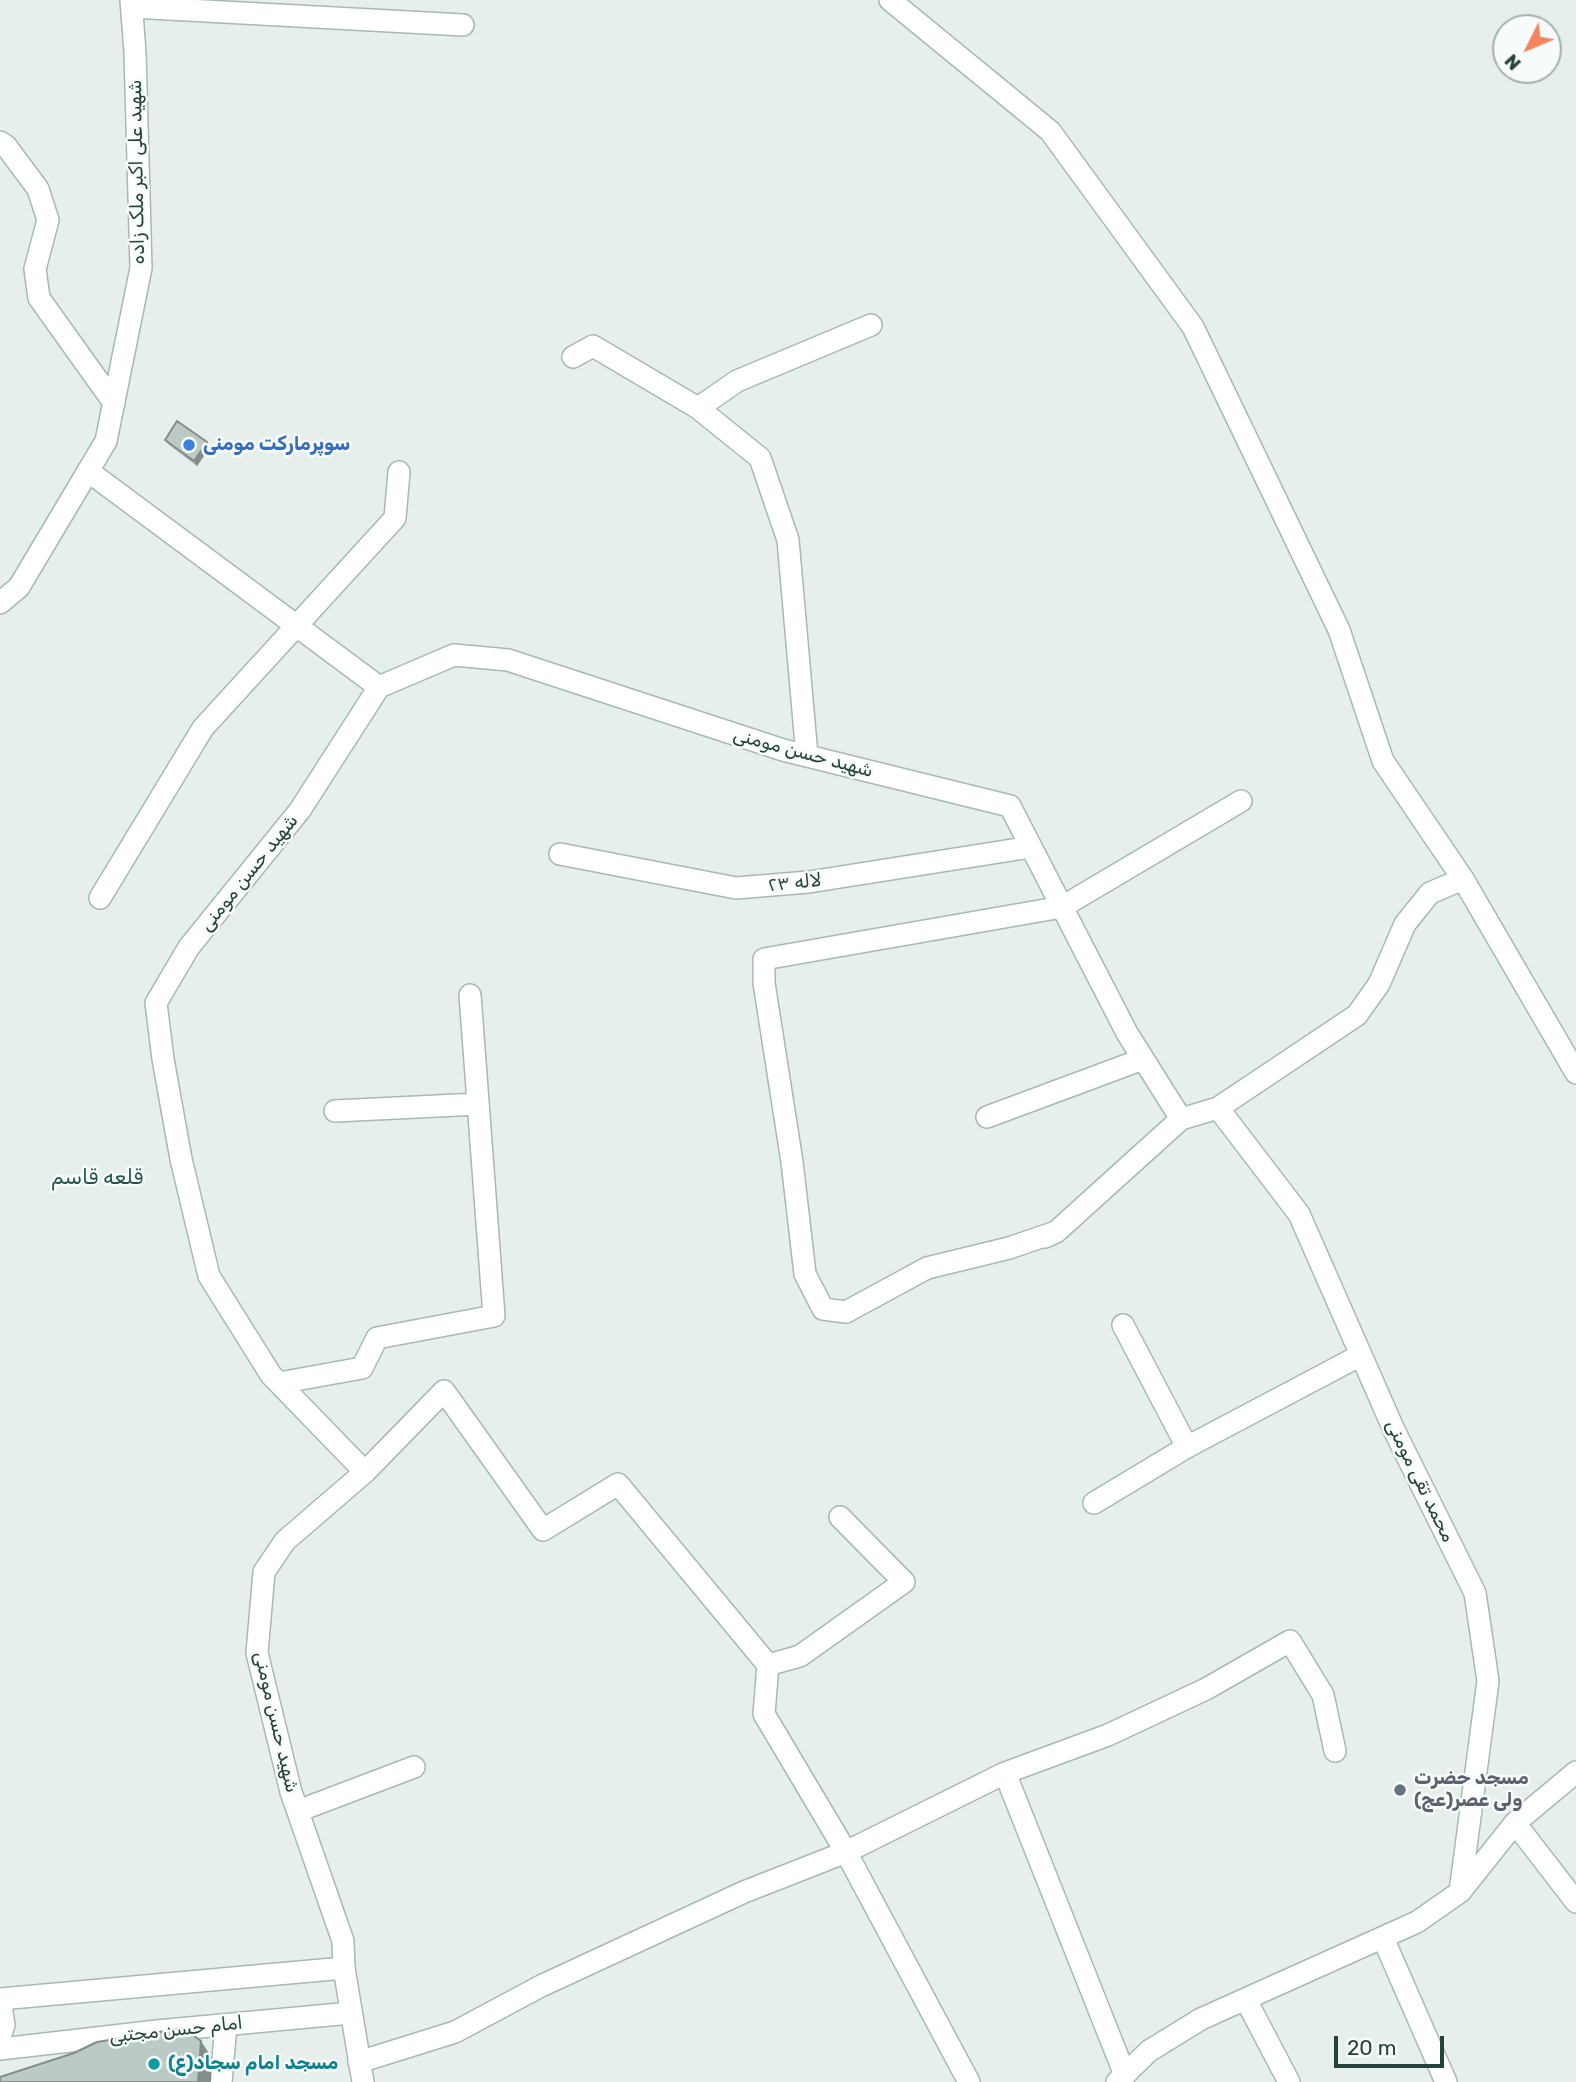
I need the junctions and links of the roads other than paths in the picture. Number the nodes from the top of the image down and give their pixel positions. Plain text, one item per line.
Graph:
1 (890, 0) edge
2 (131, 4) edge
3 (463, 25) dead end
4 (0, 142) edge
5 (871, 325) dead end
6 (573, 357) dead end
7 (114, 403) junction
8 (698, 408) junction
9 (88, 471) junction
10 (400, 472) dead end
11 (0, 603) edge
12 (296, 626) junction
13 (379, 687) junction
14 (807, 756) junction
15 (1241, 801) dead end
16 (1031, 847) junction
17 (560, 854) dead end
18 (1463, 880) junction
19 (100, 898) dead end
20 (1062, 906) junction
21 (470, 995) dead end
22 (1143, 1059) junction
23 (1576, 1073) edge
24 (478, 1104) junction
25 (1218, 1108) junction
26 (335, 1111) dead end
27 (987, 1116) dead end
28 (1181, 1119) junction
29 (1056, 1232) junction
30 (1017, 1250) dead end
31 (1122, 1325) dead end
32 (1361, 1355) junction
33 (279, 1383) junction
34 (1187, 1447) junction
35 (365, 1472) junction
36 (1094, 1503) dead end
37 (840, 1517) dead end
38 (768, 1665) junction
39 (1335, 1752) dead end
40 (414, 1767) dead end
41 (1576, 1772) edge
42 (1005, 1773) junction
43 (298, 1811) junction
44 (1515, 1823) junction
45 (846, 1852) junction
46 (1460, 1892) junction
47 (1576, 1902) edge
48 (1383, 1938) junction
49 (344, 1968) junction
50 (0, 1999) edge
51 (1246, 2000) junction
52 (352, 2013) junction
53 (226, 2025) junction
54 (0, 2036) edge
55 (0, 2049) edge
56 (360, 2072) edge
57 (1121, 2078) edge
58 (221, 2082) edge
59 (969, 2082) edge
60 (1289, 2082) edge
61 (1446, 2082) edge

1 - 18 street
2 - 3 street
2 - 7 street, شهید علی اکبر ملک زاده
4 - 7 street
5 - 8 street
6 - 8 street
7 - 9 street, شهید علی اکبر ملک زاده
8 - 14 street
9 - 11 street, شهید علی اکبر ملک زاده
9 - 12 street
10 - 12 street
12 - 13 street
12 - 19 street
13 - 14 street, شهید حسن مومنی
13 - 33 street, شهید حسن مومنی
14 - 16 street, شهید حسن مومنی
15 - 20 street
16 - 17 street, لاله ۲۳
16 - 20 street, شهید حسن مومنی
18 - 23 street
18 - 25 street
20 - 22 street, شهید حسن مومنی
20 - 29 street
21 - 24 street
22 - 27 street
22 - 28 street, شهید حسن مومنی
24 - 26 street
24 - 33 street
25 - 28 street
25 - 32 street, محمد تقی مومنی
28 - 29 street
29 - 30 street
31 - 34 street
32 - 34 street
32 - 46 street, محمد تقی مومنی
33 - 35 street, شهید حسن مومنی
34 - 36 street
35 - 38 street
35 - 43 street, شهید حسن مومنی
37 - 38 street
38 - 45 street
39 - 42 street
40 - 43 street
41 - 44 street
42 - 45 street
42 - 57 street
43 - 49 street, شهید حسن مومنی
44 - 46 street
44 - 47 street
45 - 56 street
45 - 59 street
46 - 48 street
48 - 51 street
48 - 61 street
49 - 50 street
49 - 52 street, شهید حسن مومنی
50 - 54 street
51 - 57 street
51 - 60 street
52 - 53 street, امام حسن مجتبی
52 - 56 street, شهید حسن مومنی
53 - 55 street, امام حسن مجتبی
53 - 58 street

